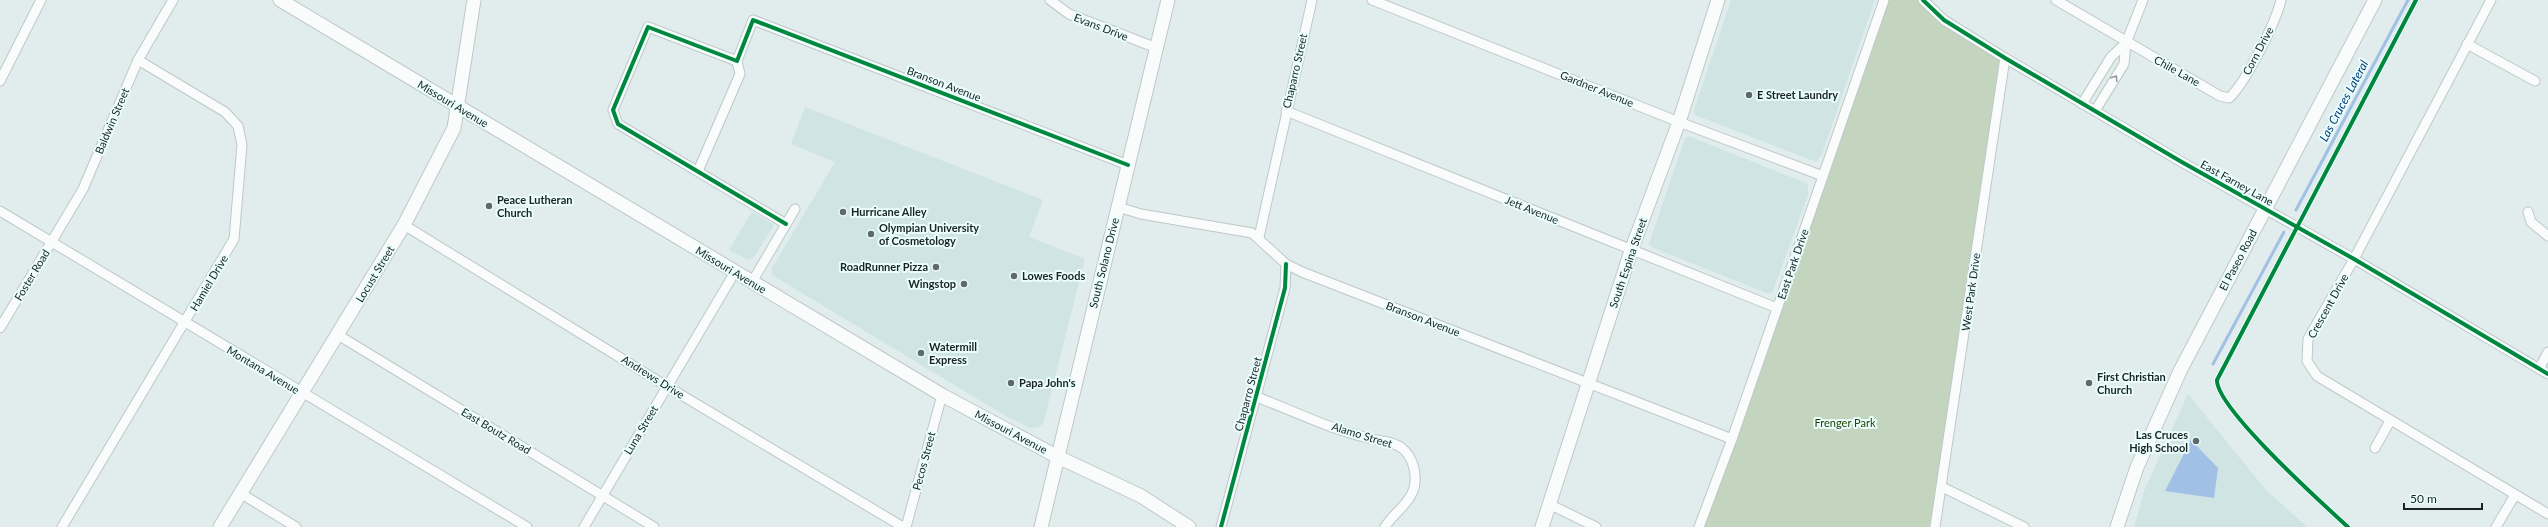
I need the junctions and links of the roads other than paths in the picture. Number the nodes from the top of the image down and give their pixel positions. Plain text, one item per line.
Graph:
1 (41, 0) edge
2 (173, 0) edge
3 (280, 0) edge
4 (474, 0) edge
5 (1050, 0) edge
6 (1168, 0) edge
7 (1312, 0) edge
8 (1372, 0) edge
9 (1718, 0) edge
10 (1884, 0) edge
11 (1923, 0) edge
12 (2056, 0) edge
13 (2143, 0) edge
14 (2281, 0) edge
15 (2375, 0) edge
16 (2491, 0) edge
17 (2126, 43) junction
18 (2467, 44) junction
19 (1154, 47) junction
20 (2005, 58) junction
21 (138, 60) junction
22 (737, 61) junction
23 (2535, 80) dead end
24 (0, 81) edge
25 (2229, 98) joint
26 (2082, 104) junction
27 (459, 107) junction
28 (1286, 111) junction
29 (2095, 111) junction
30 (1679, 122) junction
31 (1128, 165) junction
32 (698, 171) junction
33 (1823, 176) junction
34 (1118, 207) junction
35 (795, 209) dead end
36 (2265, 210) junction
37 (0, 211) edge
38 (2528, 212) dead end
39 (786, 224) junction
40 (404, 225) junction
41 (2548, 236) edge
42 (1258, 237) junction
43 (51, 242) junction
44 (1632, 251) junction
45 (2354, 259) junction
46 (1286, 264) junction
47 (735, 272) junction
48 (752, 282) junction
49 (1778, 308) junction
50 (185, 322) junction
51 (0, 328) edge
52 (338, 335) junction
53 (2548, 352) edge
54 (2540, 369) junction
55 (2548, 374) edge
56 (1588, 382) junction
57 (668, 386) junction
58 (301, 393) junction
59 (942, 395) junction
60 (1257, 397) junction
61 (2390, 421) junction
62 (1732, 439) junction
63 (2375, 448) dead end
64 (1056, 456) junction
65 (1942, 487) junction
66 (240, 493) junction
67 (601, 495) junction
68 (2515, 495) junction
69 (1549, 504) junction
70 (2548, 514) edge
71 (62, 527) edge
72 (220, 527) edge
73 (296, 527) edge
74 (527, 527) edge
75 (584, 527) edge
76 (654, 527) edge
77 (905, 527) edge
78 (1041, 527) edge
79 (1189, 527) edge
80 (1221, 527) edge
81 (1385, 527) edge
82 (1542, 527) edge
83 (1596, 527) edge
84 (1699, 527) edge
85 (1935, 527) edge
86 (2024, 527) edge
87 (2117, 527) edge
88 (2496, 527) edge

1 - 24 street
2 - 21 street, Baldwin Street
3 - 27 street, Missouri Avenue
4 - 27 street, Locust Street
5 - 19 street, Evans Drive
6 - 19 street, South Solano Drive
7 - 28 street, Chaparro Street
8 - 30 street, Gardner Avenue
9 - 30 street, South Espina Street
10 - 33 street, East Park Drive
11 - 20 street, East Farney Lane
12 - 17 street, Chile Lane
13 - 17 street
14 - 25 street, Corn Drive
15 - 36 street, El Paseo Road
16 - 18 street, Crescent Drive
17 - 25 street, Chile Lane
17 - 26 street
29 -> 17 street
18 - 23 street
18 - 45 street, Crescent Drive
19 - 31 street, South Solano Drive
20 - 26 street, East Farney Lane
20 - 65 street, West Park Drive
21 - 43 street, Baldwin Street
21 - 50 street, Hamiel Drive
22 - 31 street, Branson Avenue
22 - 32 street
22 - 32 street
26 - 29 street, East Farney Lane
27 - 40 street, Locust Street
27 - 47 street, Missouri Avenue
28 - 42 street, Chaparro Street
28 - 44 street, Jett Avenue
29 - 36 street, East Farney Lane
30 - 33 street, Gardner Avenue
30 - 44 street, South Espina Street
31 - 34 street, South Solano Drive
32 - 39 street
33 - 49 street, East Park Drive
34 - 42 street, Branson Avenue
34 - 64 street, South Solano Drive
35 - 39 street
36 - 45 street, East Farney Lane
36 - 87 street, El Paseo Road
37 - 43 street, Montana Avenue
38 - 41 street
39 - 48 street
40 - 52 street, Locust Street
40 - 57 street, Andrews Drive
42 - 46 street, Branson Avenue
43 - 50 street, Montana Avenue
43 - 51 street, Foster Road
44 - 49 street, Jett Avenue
44 - 56 street, South Espina Street
45 - 54 street, East Farney Lane
45 - 61 street, Crescent Drive
46 - 56 street, Branson Avenue
46 - 60 street, Chaparro Street
47 - 48 street, Missouri Avenue
47 - 57 street, Luna Street
48 - 59 street, Missouri Avenue
49 - 62 street, East Park Drive
50 - 58 street, Montana Avenue
50 - 71 street, Hamiel Drive
52 - 58 street, Locust Street
52 - 67 street, East Boutz Road
53 - 54 street
54 - 55 street, East Farney Lane
56 - 62 street, Branson Avenue
56 - 69 street, South Espina Street
57 - 67 street, Luna Street
57 - 77 street, Andrews Drive
58 - 66 street, Locust Street
58 - 74 street, Montana Avenue
59 - 64 street, Missouri Avenue
59 - 77 street, Pecos Street
60 - 80 street, Chaparro Street
60 - 81 street, Alamo Street
61 - 63 street
61 - 68 street, Crescent Drive
62 - 84 street, East Park Drive
64 - 78 street, South Solano Drive
64 - 79 street, Missouri Avenue
65 - 85 street, West Park Drive
65 - 86 street
66 - 72 street, Locust Street
66 - 73 street
67 - 75 street, Luna Street
67 - 76 street, East Boutz Road
68 - 70 street, Crescent Drive
68 - 88 street
69 - 82 street, South Espina Street
69 - 83 street

